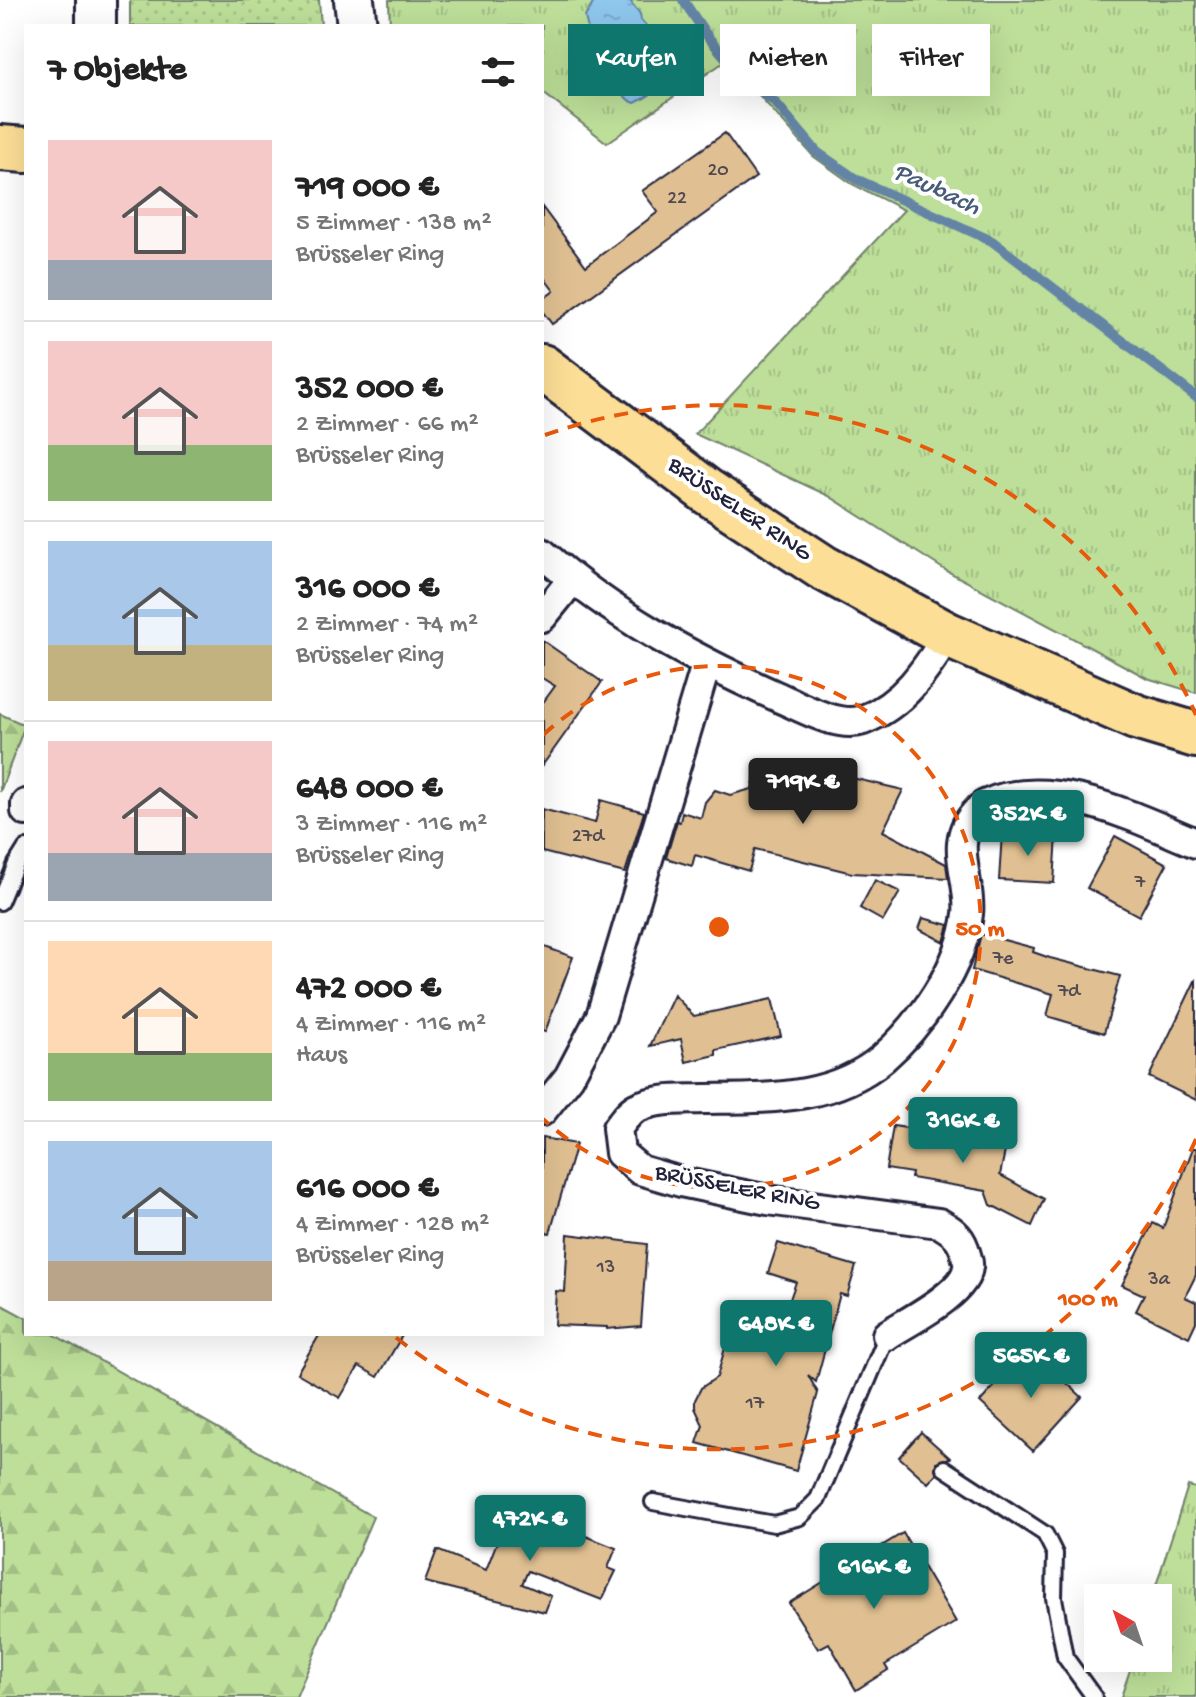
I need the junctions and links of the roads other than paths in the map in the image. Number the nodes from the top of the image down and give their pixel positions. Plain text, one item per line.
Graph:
1 (96, 0) edge
2 (354, 0) edge
3 (96, 24) edge
4 (357, 24) edge
5 (0, 148) edge
6 (24, 150) edge
7 (544, 369) edge
8 (544, 555) edge
9 (572, 580) junction
10 (544, 615) edge
11 (948, 635) junction
12 (706, 665) junction
13 (1196, 735) edge
14 (1196, 843) edge
15 (24, 851) edge
16 (0, 902) edge
17 (544, 1108) edge
18 (887, 1335) joint
19 (944, 1468) dead end
20 (653, 1502) dead end
21 (1094, 1697) edge

1 - 3 street
2 - 4 street
5 - 6 main road
7 - 11 main road, BRÜSSELER RING
8 - 9 street
9 - 10 street
9 - 12 street
11 - 12 street
11 - 13 main road, BRÜSSELER RING
12 - 17 street
14 - 18 street, BRÜSSELER RING
15 - 16 lane
18 - 20 lane
19 - 21 lane

